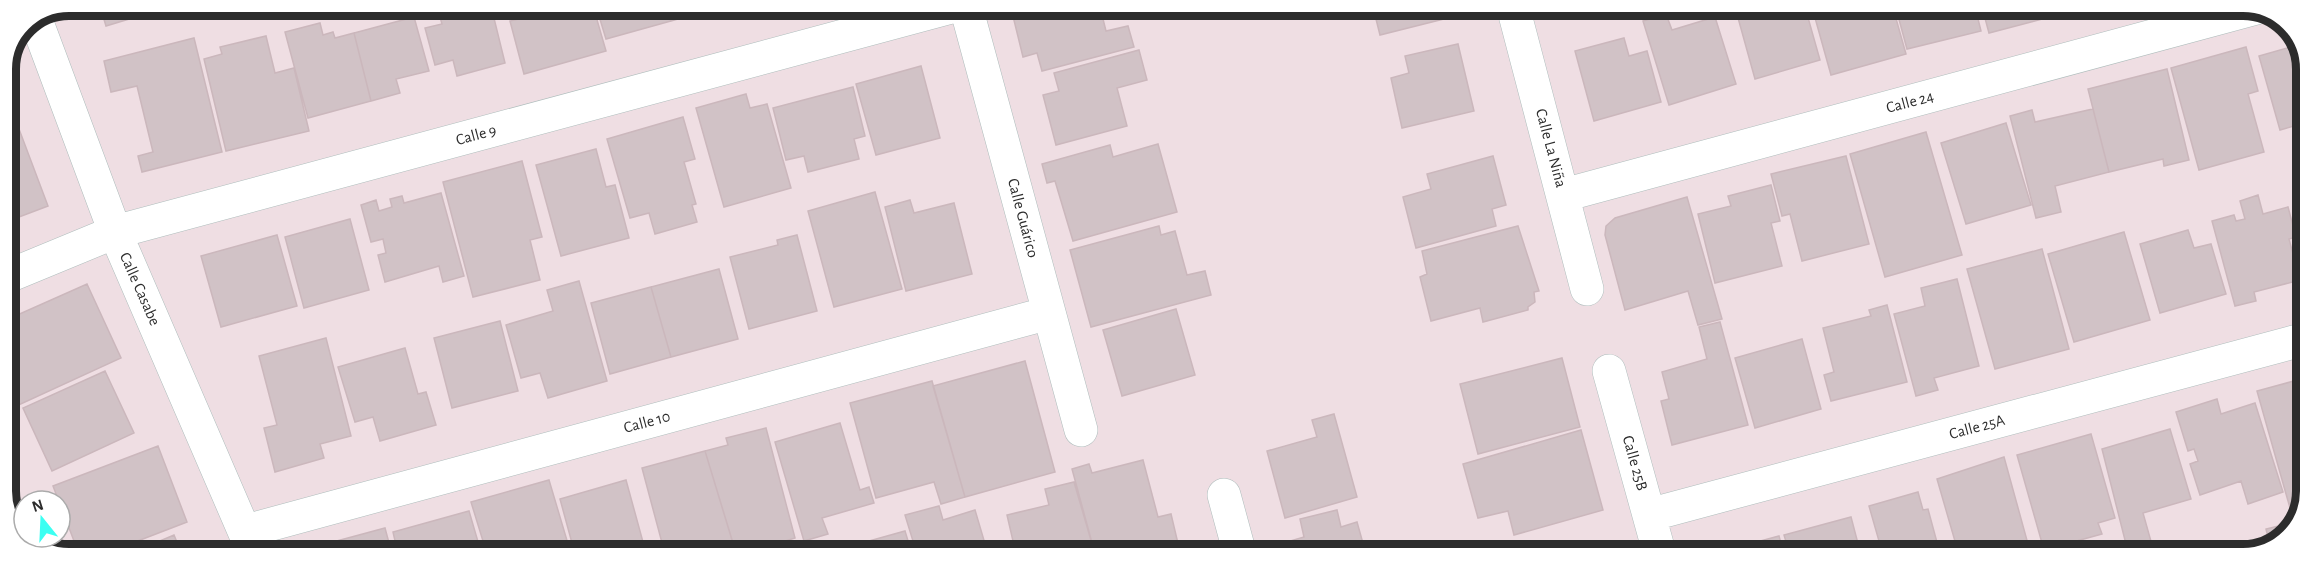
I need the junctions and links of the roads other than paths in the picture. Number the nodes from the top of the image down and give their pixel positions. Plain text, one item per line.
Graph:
1 (914, 16) edge
2 (968, 16) edge
3 (1515, 16) edge
4 (2226, 16) edge
5 (38, 26) edge
6 (1564, 195) junction
7 (115, 232) junction
8 (16, 273) edge
9 (1587, 289) dead end
10 (1049, 313) junction
11 (2296, 342) edge
12 (1609, 371) dead end
13 (1081, 430) dead end
14 (1224, 495) dead end
15 (1649, 515) junction
16 (250, 542) edge
17 (1237, 544) edge
18 (1657, 544) edge

1 - 7 street, Calle 9
2 - 10 street, Calle Guárico
3 - 6 street, Calle La Niña
4 - 6 street, Calle 24
5 - 7 street, Calle Casabe
6 - 9 street, Calle La Niña
7 - 8 street, Calle 9
7 - 16 street, Calle Casabe
10 - 13 street, Calle Guárico
10 - 16 street, Calle 10
11 - 15 street, Calle 25A
12 - 15 street, Calle 25B
14 - 17 street
15 - 18 street, Calle 25B

